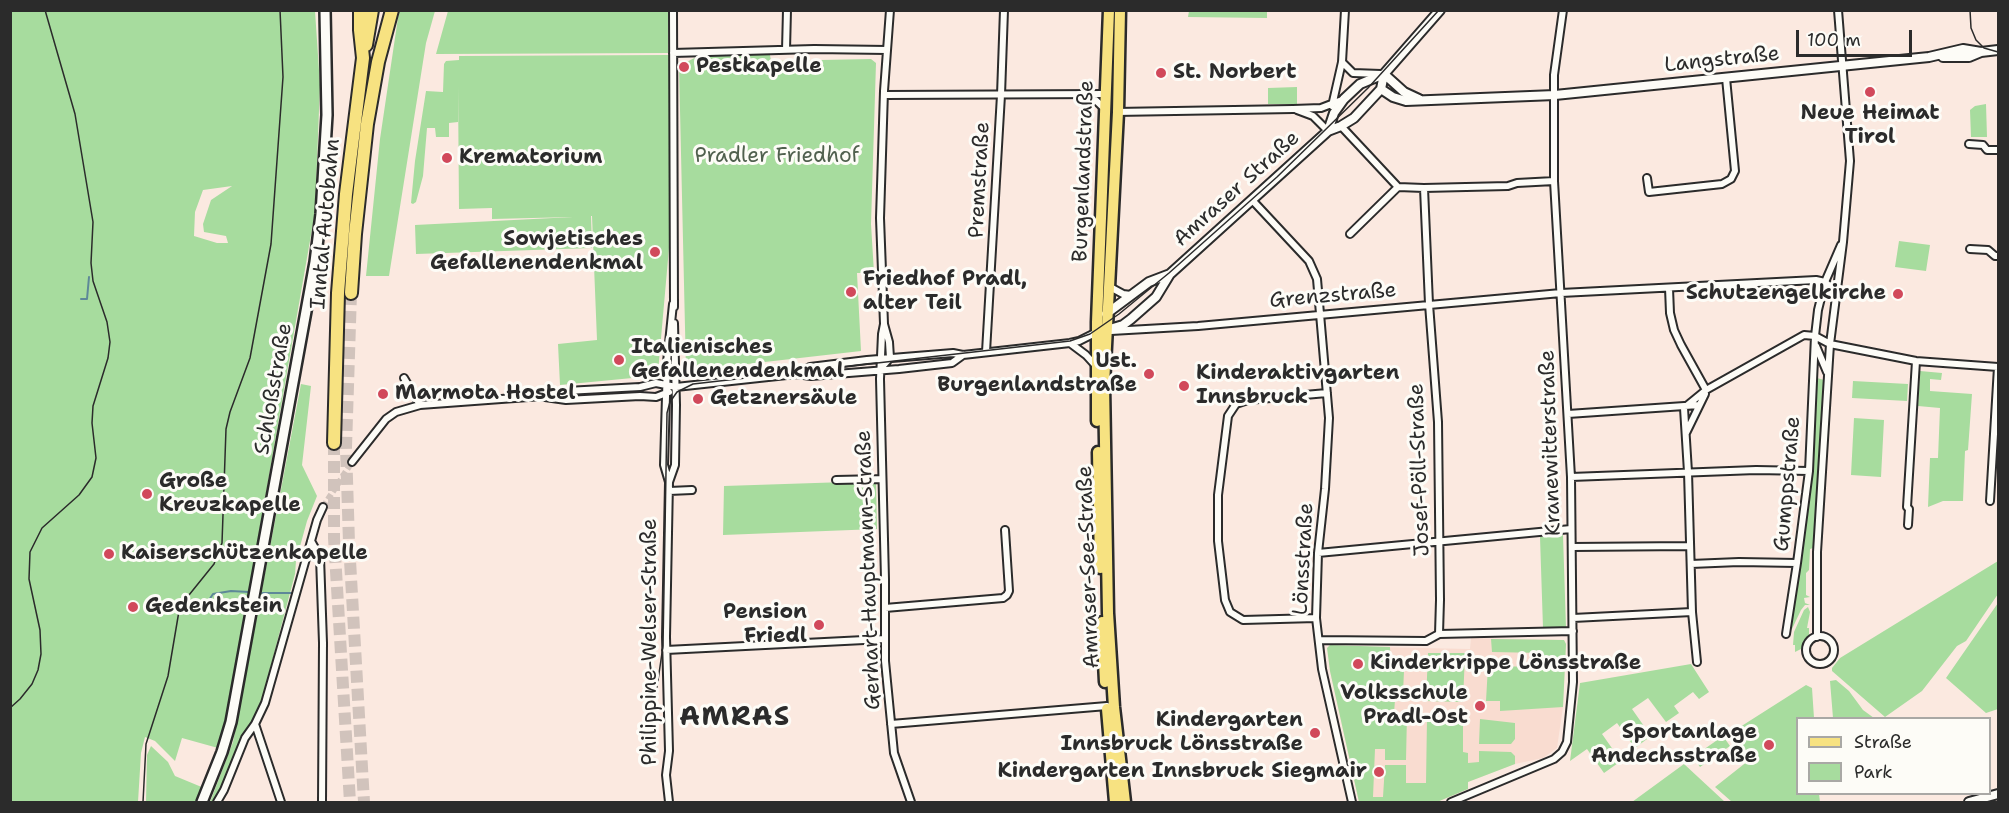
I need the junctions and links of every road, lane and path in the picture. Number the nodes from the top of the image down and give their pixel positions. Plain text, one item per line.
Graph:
1 (325, 10) edge
2 (360, 10) edge
3 (372, 10) edge
4 (385, 10) edge
5 (393, 10) edge
6 (673, 10) edge
7 (787, 10) edge
8 (890, 10) edge
9 (1004, 10) edge
10 (1109, 10) edge
11 (1120, 10) edge
12 (1344, 10) edge
13 (1440, 10) edge
14 (1563, 10) edge
15 (1838, 10) edge
16 (786, 50) junction
17 (887, 50) junction
18 (1998, 50) edge
19 (673, 53) junction
20 (363, 58) junction
21 (378, 62) junction
22 (1342, 62) junction
23 (1843, 66) junction
24 (1384, 74) junction
25 (1726, 78) junction
26 (1381, 89) junction
27 (1089, 94) junction
28 (1106, 94) junction
29 (884, 95) junction
30 (1001, 95) junction
31 (1555, 95) junction
32 (1344, 99) junction
33 (1423, 100) junction
34 (1332, 105) junction
35 (1293, 109) junction
36 (1105, 110) junction
37 (1118, 112) junction
38 (1330, 121) junction
39 (1341, 126) junction
40 (1328, 131) junction
41 (1969, 144) dead end
42 (1998, 150) edge
43 (1647, 178) dead end
44 (1554, 181) junction
45 (1398, 187) junction
46 (1424, 189) junction
47 (1253, 201) junction
48 (1350, 234) dead end
49 (1844, 239) junction
50 (1970, 249) dead end
51 (1998, 256) edge
52 (1170, 274) junction
53 (1825, 282) junction
54 (1110, 287) junction
55 (1669, 288) junction
56 (1837, 292) junction
57 (351, 293) tunnel mouth
58 (1561, 293) junction
59 (1131, 294) junction
60 (674, 304) junction
61 (1429, 304) junction
62 (1109, 312) junction
63 (1320, 314) junction
64 (884, 324) junction
65 (1100, 328) junction
66 (1815, 336) junction
67 (1070, 343) junction
68 (1830, 344) junction
69 (986, 352) junction
70 (963, 355) junction
71 (890, 358) junction
72 (880, 359) junction
73 (1916, 361) junction
74 (1097, 367) junction
75 (1998, 367) edge
76 (880, 369) junction
77 (796, 374) junction
78 (1828, 375) junction
79 (404, 378) dead end
80 (667, 385) junction
81 (676, 387) junction
82 (1706, 390) junction
83 (666, 393) junction
84 (1327, 393) junction
85 (542, 396) junction
86 (420, 405) junction
87 (1699, 405) junction
88 (1684, 408) junction
89 (1568, 414) junction
90 (1685, 434) junction
91 (334, 443) tunnel mouth
92 (352, 462) tunnel mouth
93 (1809, 471) junction
94 (1688, 472) junction
95 (1571, 477) junction
96 (882, 479) junction
97 (836, 480) dead end
98 (669, 482) junction
99 (669, 490) junction
100 (692, 490) dead end
101 (1990, 501) dead end
102 (323, 507) tunnel mouth
103 (1908, 525) dead end
104 (1571, 529) junction
105 (1005, 530) dead end
106 (311, 541) junction
107 (1439, 543) junction
108 (1690, 546) junction
109 (1572, 547) junction
110 (1318, 553) junction
111 (1797, 563) junction
112 (1691, 564) junction
113 (885, 608) junction
114 (1692, 612) junction
115 (1316, 618) junction
116 (1573, 618) junction
117 (1573, 631) junction
118 (1439, 634) junction
119 (1786, 634) dead end
120 (1817, 637) junction
121 (884, 639) junction
122 (1319, 640) junction
123 (666, 650) junction
124 (1697, 662) dead end
125 (1107, 706) junction
126 (255, 724) junction
127 (891, 724) junction
128 (1998, 794) edge
129 (202, 802) edge
130 (217, 802) edge
131 (281, 802) edge
132 (322, 802) edge
133 (669, 802) edge
134 (911, 802) edge
135 (1114, 802) edge
136 (1125, 802) edge
137 (1352, 802) edge
138 (1451, 802) edge
139 (1969, 802) edge

1 - 129 main road, Schloßstraße
2 - 20 highway, Inntal Autobahn
3 - 20 highway
4 - 21 highway
5 - 21 highway, Inntal Autobahn
6 - 19 street
7 - 16 street
8 - 17 street
9 - 30 street, Premstraße
10 - 28 main road, Burgenlandstraße
11 - 37 main road, Burgenlandstraße
12 - 22 street
13 - 24 street, Amraser Straße
14 - 31 street, Kranewitterstraße
15 - 23 street, Gumppstraße
16 - 17 street
16 - 19 street
17 - 29 street
18 - 23 street, Langstraße
19 - 60 street
20 - 91 highway, Inntal Autobahn
21 - 57 highway, Inntal Autobahn
22 - 24 street
22 - 34 street
23 - 25 street, Langstraße
23 - 49 street, Gumppstraße
24 - 26 street, Amraser Straße
24 - 32 street, Amraser Straße
24 - 33 street
25 - 31 street, Langstraße
25 - 43 street
26 - 33 street, Langstraße
26 - 39 street, Amraser Straße
27 - 28 street
27 - 30 street
27 - 36 street
28 - 36 main road, Burgenlandstraße
29 - 30 street
29 - 64 street
30 - 69 street, Premstraße
31 - 33 street, Langstraße
31 - 44 street, Kranewitterstraße
32 - 34 street
32 - 38 street, Amraser Straße
34 - 35 street
34 - 38 street
35 - 37 street
35 - 40 street
36 - 37 street
36 - 65 main road, Burgenlandstraße
37 - 54 main road, Burgenlandstraße
38 - 40 street, Amraser Straße
39 - 40 street, Amraser Straße
39 - 45 street
40 - 47 street, Amraser Straße
41 - 42 street
44 - 46 street
44 - 58 street, Kranewitterstraße
45 - 46 street
45 - 48 street
46 - 61 street, Josef-Pöll-Straße
47 - 52 street, Amraser Straße
47 - 63 street, Lönsstraße
49 - 53 street, Gumppstraße
49 - 56 street, Gumppstraße
50 - 51 street
52 - 59 street, Amraser Straße
52 - 65 street, Amraser Straße
53 - 55 street, Grenzstraße
53 - 56 street
53 - 66 street, Gumppstraße
54 - 59 street
54 - 62 main road, Burgenlandstraße
55 - 58 street, Grenzstraße
55 - 82 street
56 - 68 street, Gumppstraße
58 - 61 street, Grenzstraße
58 - 89 street, Kranewitterstraße
59 - 62 street, Amraser Straße
60 - 80 street, Philippine-Welser-Straße
60 - 81 street, Philippine-Welser-Straße
61 - 63 street, Grenzstraße
61 - 107 street, Josef-Pöll-Straße
62 - 65 main road, Burgenlandstraße
63 - 65 street, Grenzstraße
63 - 84 street, Lönsstraße
64 - 71 street
64 - 72 street, Gerhart-Hauptmann-Straße
65 - 67 street, Amraser Straße
65 - 74 main road, Amraser-See-Straße
65 - 136 main road, Amraser-See-Straße
66 - 68 street
66 - 78 street, Gumppstraße
66 - 82 street
66 - 93 street, Gumppstraße
67 - 69 street, Amraser Straße
67 - 74 street
68 - 73 street
68 - 78 street, Gumppstraße
69 - 70 street, Amraser Straße
70 - 71 street, Amraser Straße
70 - 76 street, Amraser Straße
71 - 72 street, Amraser Straße
71 - 76 street
72 - 76 street, Gerhart-Hauptmann-Straße
72 - 77 street, Amraser Straße
73 - 75 street
73 - 103 street
74 - 125 main road, Amraser-See-Straße
75 - 101 street
76 - 77 street, Amraser Straße
76 - 96 street, Gerhart-Hauptmann-Straße
77 - 81 street, Amraser Straße
78 - 120 street, Gumppstraße
79 - 86 street
80 - 81 street, Amraser Straße
80 - 83 street, Philippine-Welser-Straße
80 - 85 street, Amraser Straße
81 - 83 street, Amraser Straße
81 - 98 street, Philippine-Welser-Straße
82 - 87 street
82 - 88 street
83 - 85 street, Amraser Straße
83 - 98 street, Philippine-Welser-Straße
84 - 110 street, Lönsstraße
84 - 115 street
85 - 86 street, Amraser Straße
86 - 92 street, Amraser Straße
87 - 88 street
87 - 90 street
88 - 89 street
88 - 90 street
89 - 95 street, Kranewitterstraße
90 - 94 street
93 - 94 street
93 - 111 street, Gumppstraße
94 - 95 street
94 - 108 street
95 - 104 street, Kranewitterstraße
96 - 97 street
96 - 113 street, Gerhart-Hauptmann-Straße
98 - 99 street, Philippine-Welser-Straße
99 - 100 street
99 - 123 street, Philippine-Welser-Straße
102 - 106 street
104 - 107 street
104 - 109 street, Kranewitterstraße
105 - 113 street
106 - 126 street
106 - 132 street
107 - 110 street
107 - 118 street, Josef-Pöll-Straße
108 - 109 street
108 - 112 street
109 - 116 street, Kranewitterstraße
110 - 115 street, Lönsstraße
111 - 112 street
111 - 119 street, Gumppstraße
112 - 114 street
113 - 121 street, Gerhart-Hauptmann-Straße
114 - 116 street
114 - 124 street
115 - 122 street, Lönsstraße
116 - 117 street, Kranewitterstraße
117 - 118 street
117 - 138 street, Kranewitterstraße
118 - 122 street
120 - 120 street, Gumppstraße
121 - 123 street
121 - 127 street, Gerhart-Hauptmann-Straße
122 - 137 street, Lönsstraße
123 - 133 street, Philippine-Welser-Straße
125 - 127 street
125 - 135 main road, Amraser-See-Straße
126 - 130 street
126 - 131 street
127 - 134 street, Gerhart-Hauptmann-Straße
128 - 139 street

